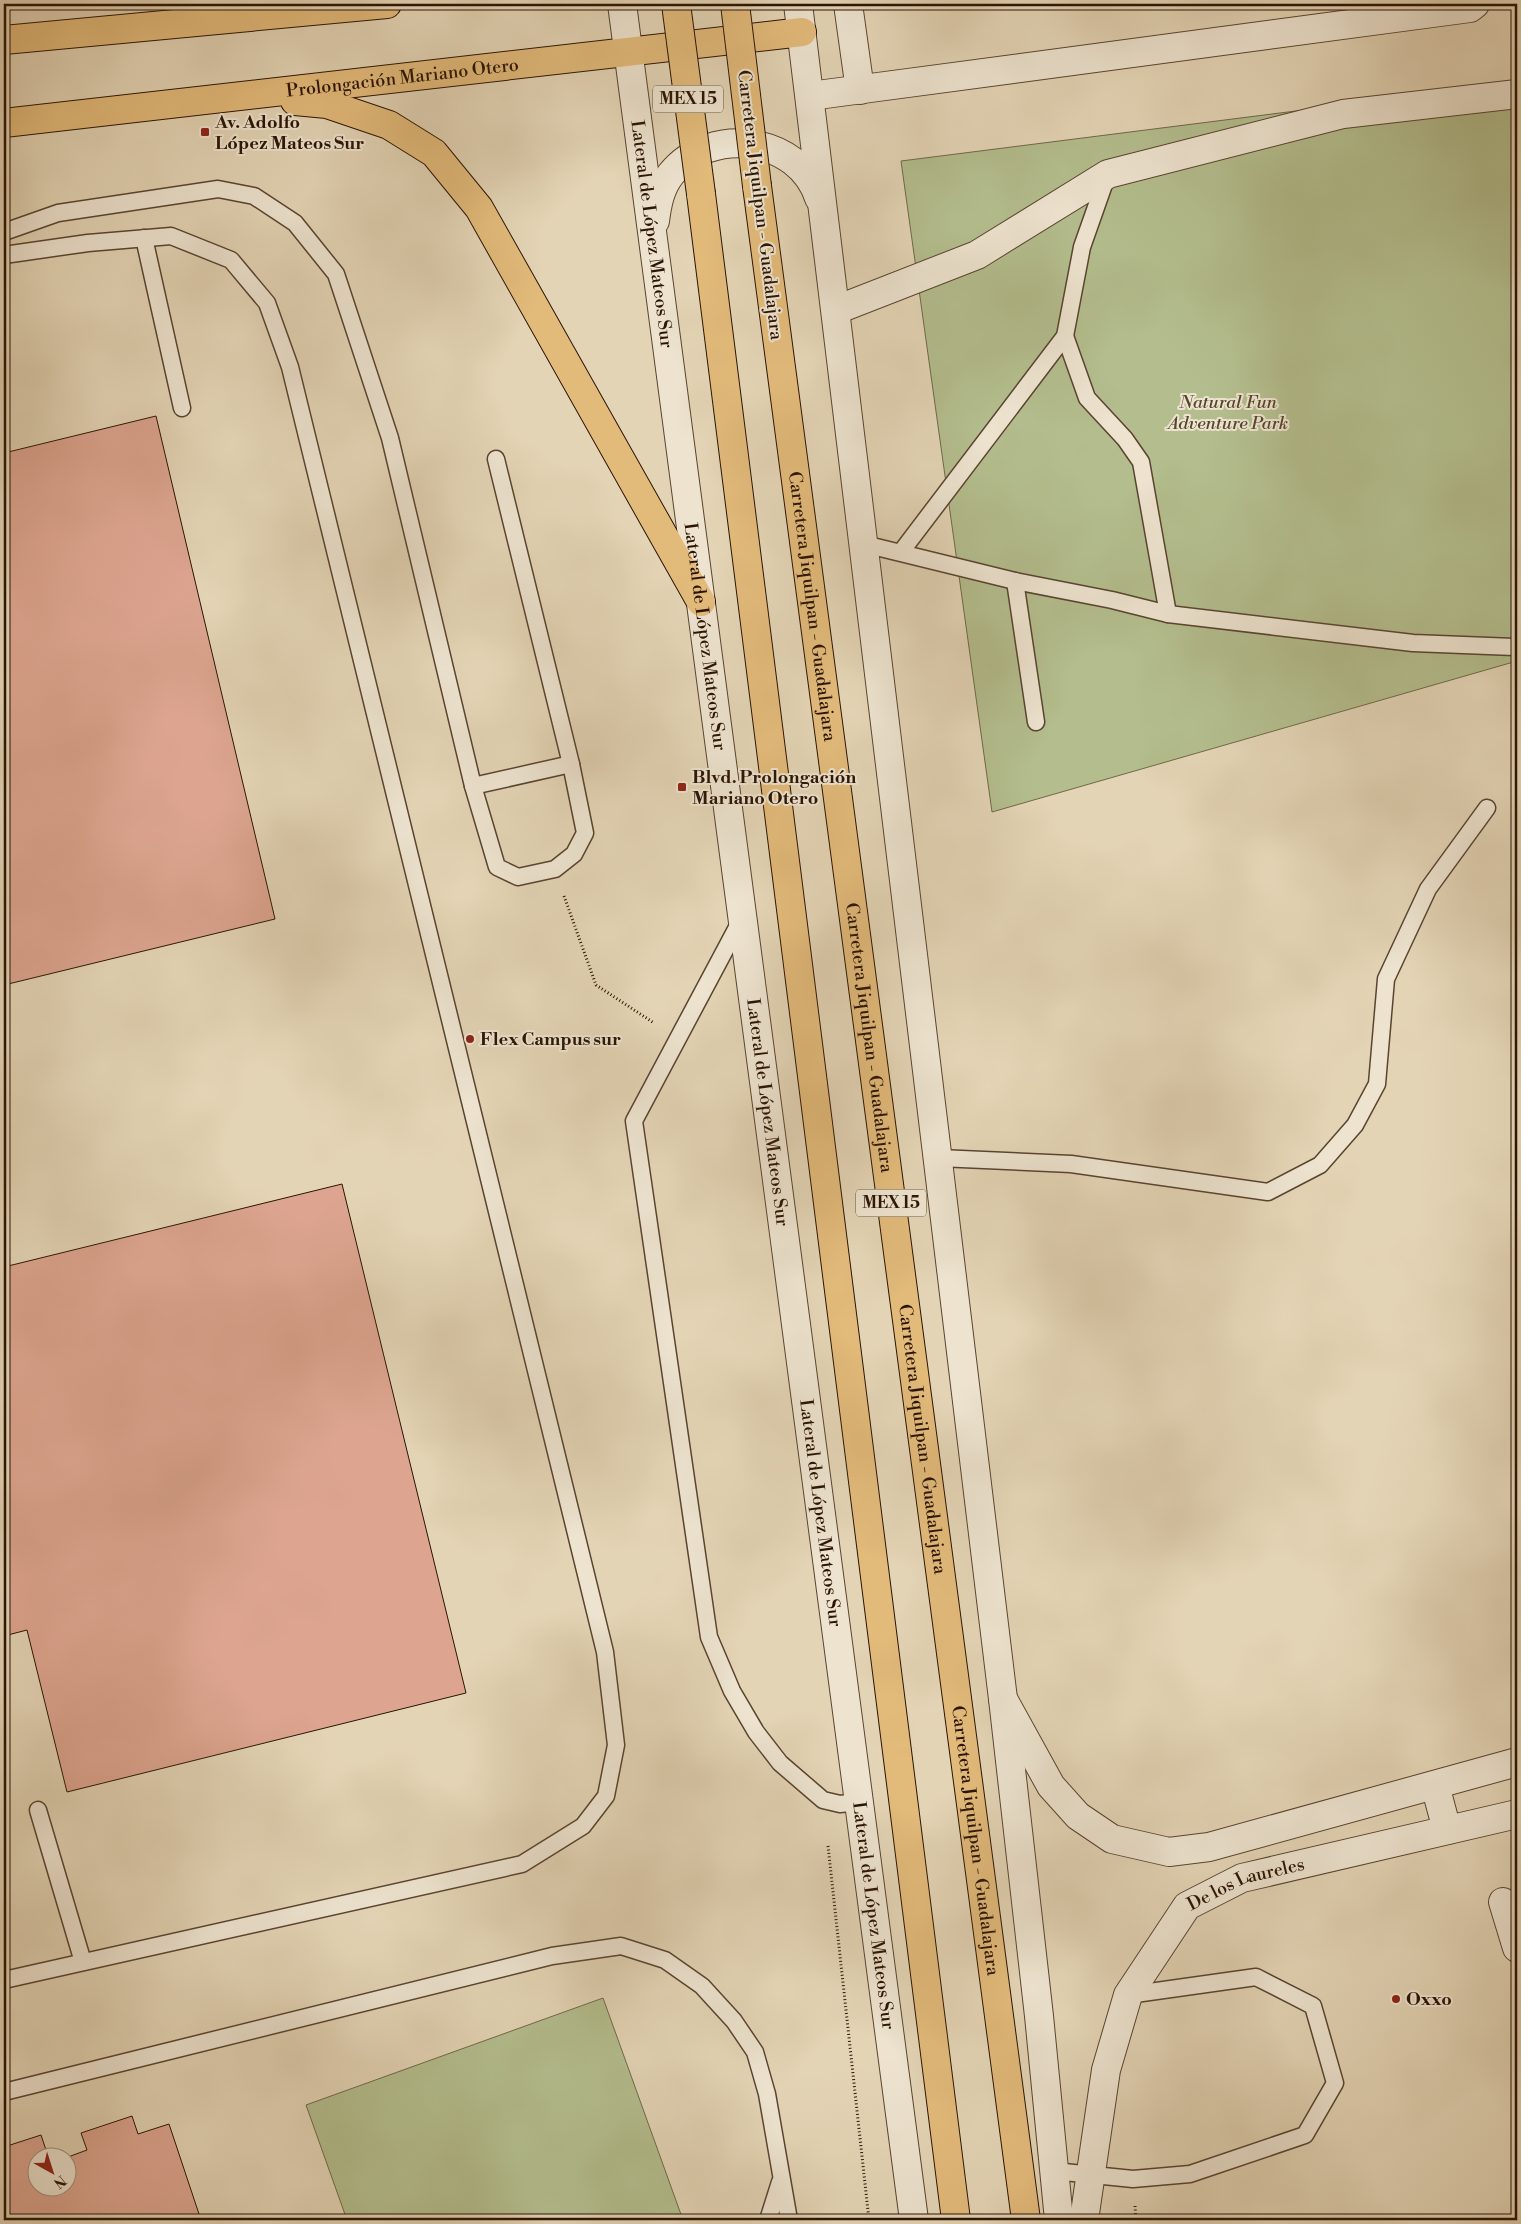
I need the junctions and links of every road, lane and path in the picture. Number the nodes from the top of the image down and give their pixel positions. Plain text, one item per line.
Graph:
1 (387, 4) edge
2 (622, 4) edge
3 (676, 4) edge
4 (735, 4) edge
5 (798, 4) edge
6 (848, 4) edge
7 (1476, 4) edge
8 (186, 13) edge
9 (802, 32) junction
10 (4, 40) edge
11 (628, 53) junction
12 (860, 90) junction
13 (1517, 94) edge
14 (810, 96) junction
15 (236, 97) junction
16 (4, 123) edge
17 (1108, 174) junction
18 (825, 216) junction
19 (4, 232) edge
20 (144, 238) junction
21 (4, 255) edge
22 (655, 256) junction
23 (836, 310) junction
24 (1065, 336) junction
25 (182, 408) dead end
26 (496, 459) dead end
27 (864, 544) junction
28 (901, 552) junction
29 (1015, 582) junction
30 (701, 602) junction
31 (1168, 614) junction
32 (1514, 647) dead end
33 (1036, 722) dead end
34 (570, 764) junction
35 (474, 786) junction
36 (1487, 808) dead end
37 (555, 869) junction
38 (742, 918) junction
39 (678, 1039) junction
40 (939, 1158) junction
41 (1003, 1699) junction
42 (1517, 1762) edge
43 (1435, 1785) junction
44 (823, 1800) junction
45 (859, 1802) junction
46 (38, 1810) dead end
47 (1517, 1814) edge
48 (1447, 1830) junction
49 (1209, 1846) junction
50 (1223, 1887) junction
51 (1503, 1902) dead end
52 (1517, 1948) edge
53 (83, 1962) junction
54 (4, 1980) edge
55 (1128, 1995) junction
56 (4, 2092) edge
57 (1054, 2171) junction
58 (1092, 2176) junction
59 (781, 2177) junction
60 (768, 2220) edge
61 (789, 2220) edge
62 (869, 2220) edge
63 (914, 2220) edge
64 (956, 2220) edge
65 (1026, 2220) edge
66 (1059, 2220) edge
67 (1084, 2220) edge

1 - 8 main road
2 - 11 street, Lateral de López Mateos Sur
3 - 64 main road, MEX 15, bridge
4 - 65 main road, Carretera Jiquilpan - Guadalajara / MEX 15, bridge
5 - 9 street
6 - 12 street
7 - 12 street
8 - 10 main road
9 - 11 main road, Prolongación Mariano Otero
9 - 14 street
11 - 15 main road, Prolongación Mariano Otero
11 - 22 street, Lateral de López Mateos Sur
12 - 14 street
13 - 17 street
14 - 18 street
15 - 16 main road, Prolongación Mariano Otero
15 - 30 main road
17 - 23 street
17 - 24 lane
18 - 22 street
18 - 23 street
19 - 35 lane
20 - 21 lane
20 - 25 lane
20 - 53 lane
22 - 30 street, Lateral de López Mateos Sur
23 - 27 street
24 - 28 lane
24 - 31 lane
26 - 34 lane
27 - 28 lane
27 - 40 street
28 - 29 lane
29 - 31 lane
29 - 33 lane
30 - 38 street, Lateral de López Mateos Sur
31 - 32 lane
34 - 35 lane
34 - 37 lane
35 - 37 lane
36 - 40 lane
37 - 39 path
38 - 39 lane
38 - 45 street, Lateral de López Mateos Sur
39 - 44 lane
40 - 41 street
41 - 49 street
41 - 57 street
42 - 43 street
43 - 48 street
43 - 49 street
44 - 45 lane
44 - 62 path
45 - 63 street, Lateral de López Mateos Sur
46 - 53 lane
47 - 48 street, De los Laureles
48 - 50 street, De los Laureles
49 - 50 street
50 - 55 street, De los Laureles
51 - 52 street
53 - 54 lane
55 - 58 street, De los Laureles
55 - 58 lane
56 - 59 lane
57 - 58 lane
57 - 66 street
58 - 67 street, De los Laureles
59 - 60 lane
59 - 61 lane

